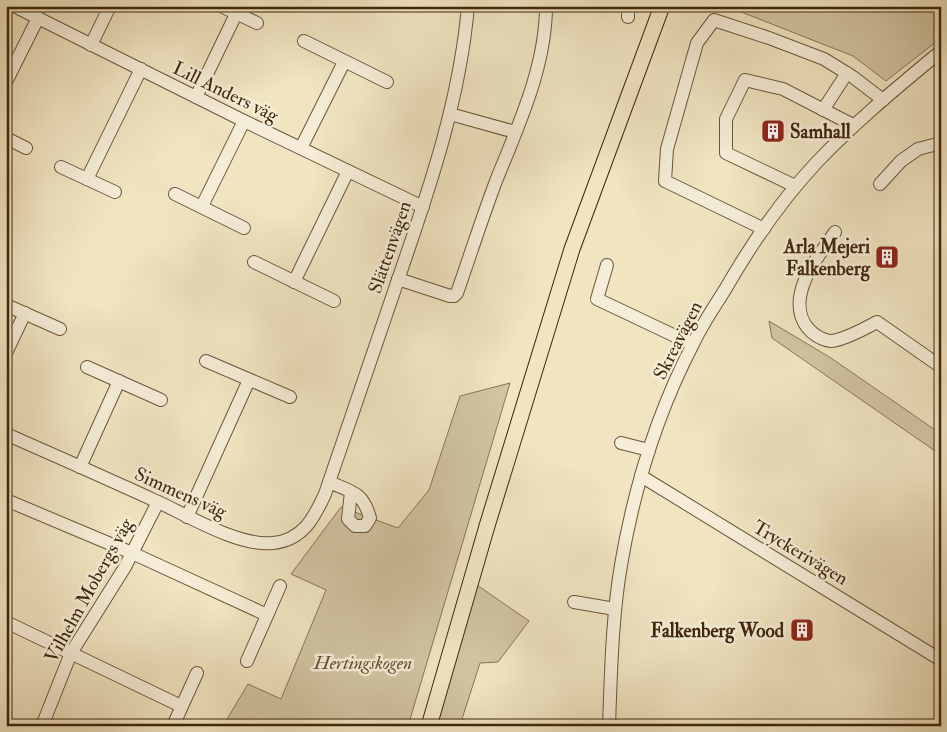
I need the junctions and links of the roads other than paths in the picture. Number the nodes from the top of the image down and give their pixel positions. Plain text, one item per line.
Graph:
1 (14, 6) edge
2 (110, 6) edge
3 (221, 6) edge
4 (468, 6) edge
5 (546, 6) edge
6 (662, 6) edge
7 (236, 14) junction
8 (38, 18) junction
9 (257, 23) dead end
10 (304, 41) dead end
11 (91, 45) junction
12 (941, 51) edge
13 (344, 62) junction
14 (141, 70) junction
15 (847, 73) junction
16 (6, 82) edge
17 (387, 82) dead end
18 (196, 97) junction
19 (883, 100) junction
20 (823, 110) junction
21 (450, 114) junction
22 (244, 121) junction
23 (853, 125) junction
24 (515, 132) junction
25 (6, 138) edge
26 (941, 143) edge
27 (26, 148) dead end
28 (301, 148) junction
29 (61, 167) dead end
30 (348, 171) junction
31 (88, 178) junction
32 (880, 184) dead end
33 (795, 186) junction
34 (115, 192) dead end
35 (175, 194) dead end
36 (202, 206) junction
37 (423, 207) junction
38 (244, 228) dead end
39 (764, 229) junction
40 (835, 232) dead end
41 (254, 262) dead end
42 (607, 265) dead end
43 (398, 279) junction
44 (294, 282) junction
45 (334, 301) dead end
46 (6, 305) edge
47 (25, 313) junction
48 (60, 329) dead end
49 (692, 344) junction
50 (6, 353) edge
51 (206, 361) dead end
52 (941, 364) edge
53 (87, 367) dead end
54 (249, 380) junction
55 (119, 381) junction
56 (290, 398) dead end
57 (161, 400) dead end
58 (6, 434) edge
59 (621, 443) dead end
60 (649, 450) junction
61 (80, 467) junction
62 (641, 476) junction
63 (327, 488) junction
64 (351, 492) dead end
65 (6, 500) edge
66 (158, 502) junction
67 (187, 517) junction
68 (132, 553) junction
69 (280, 586) dead end
70 (574, 602) dead end
71 (615, 610) junction
72 (267, 616) junction
73 (6, 622) edge
74 (72, 653) junction
75 (941, 660) edge
76 (248, 661) dead end
77 (197, 673) dead end
78 (181, 706) junction
79 (42, 726) edge
80 (173, 726) edge
81 (429, 726) edge
82 (609, 726) edge

1 - 8 street, Lill Anders väg
2 - 11 street
3 - 7 street
4 - 21 street, Slättenvägen
5 - 24 street
6 - 81 main road
7 - 9 street
7 - 18 street
8 - 11 street, Lill Anders väg
8 - 16 street
10 - 13 street
11 - 14 street, Lill Anders väg
12 - 19 street, Skreavägen
13 - 17 street
13 - 28 street
14 - 18 street, Lill Anders väg
14 - 31 street
15 - 19 street
15 - 20 street
15 - 39 street
18 - 22 street, Lill Anders väg
19 - 23 street, Skreavägen
20 - 23 street
20 - 33 street
21 - 24 street
21 - 37 street, Slättenvägen
22 - 28 street, Lill Anders väg
22 - 36 street
23 - 33 street, Skreavägen
24 - 43 street
25 - 27 street
26 - 32 street
28 - 30 street, Lill Anders väg
29 - 31 street
30 - 37 street, Lill Anders väg
30 - 44 street
31 - 34 street
33 - 39 street, Skreavägen
35 - 36 street
36 - 38 street
37 - 43 street, Slättenvägen
39 - 49 street, Skreavägen
40 - 52 street
41 - 44 street
42 - 49 street
43 - 63 street, Slättenvägen
44 - 45 street
46 - 47 street
47 - 48 street
47 - 50 street
49 - 60 street, Skreavägen
51 - 54 street
53 - 55 street
54 - 56 street
54 - 67 street
55 - 57 street
55 - 61 street
58 - 61 street, Simmens väg
59 - 60 street
60 - 62 street, Skreavägen
61 - 66 street, Simmens väg
62 - 71 street, Skreavägen
62 - 75 street, Tryckerivägen
63 - 64 street
63 - 67 street, Simmens väg
65 - 68 street
66 - 67 street, Simmens väg
66 - 68 street, Vilhelm Mobergs väg
68 - 72 street
68 - 74 street, Vilhelm Mobergs väg
69 - 72 street
70 - 71 street
71 - 82 street, Skreavägen
72 - 76 street
73 - 74 street
74 - 78 street
74 - 79 street, Vilhelm Mobergs väg
77 - 78 street
78 - 80 street

